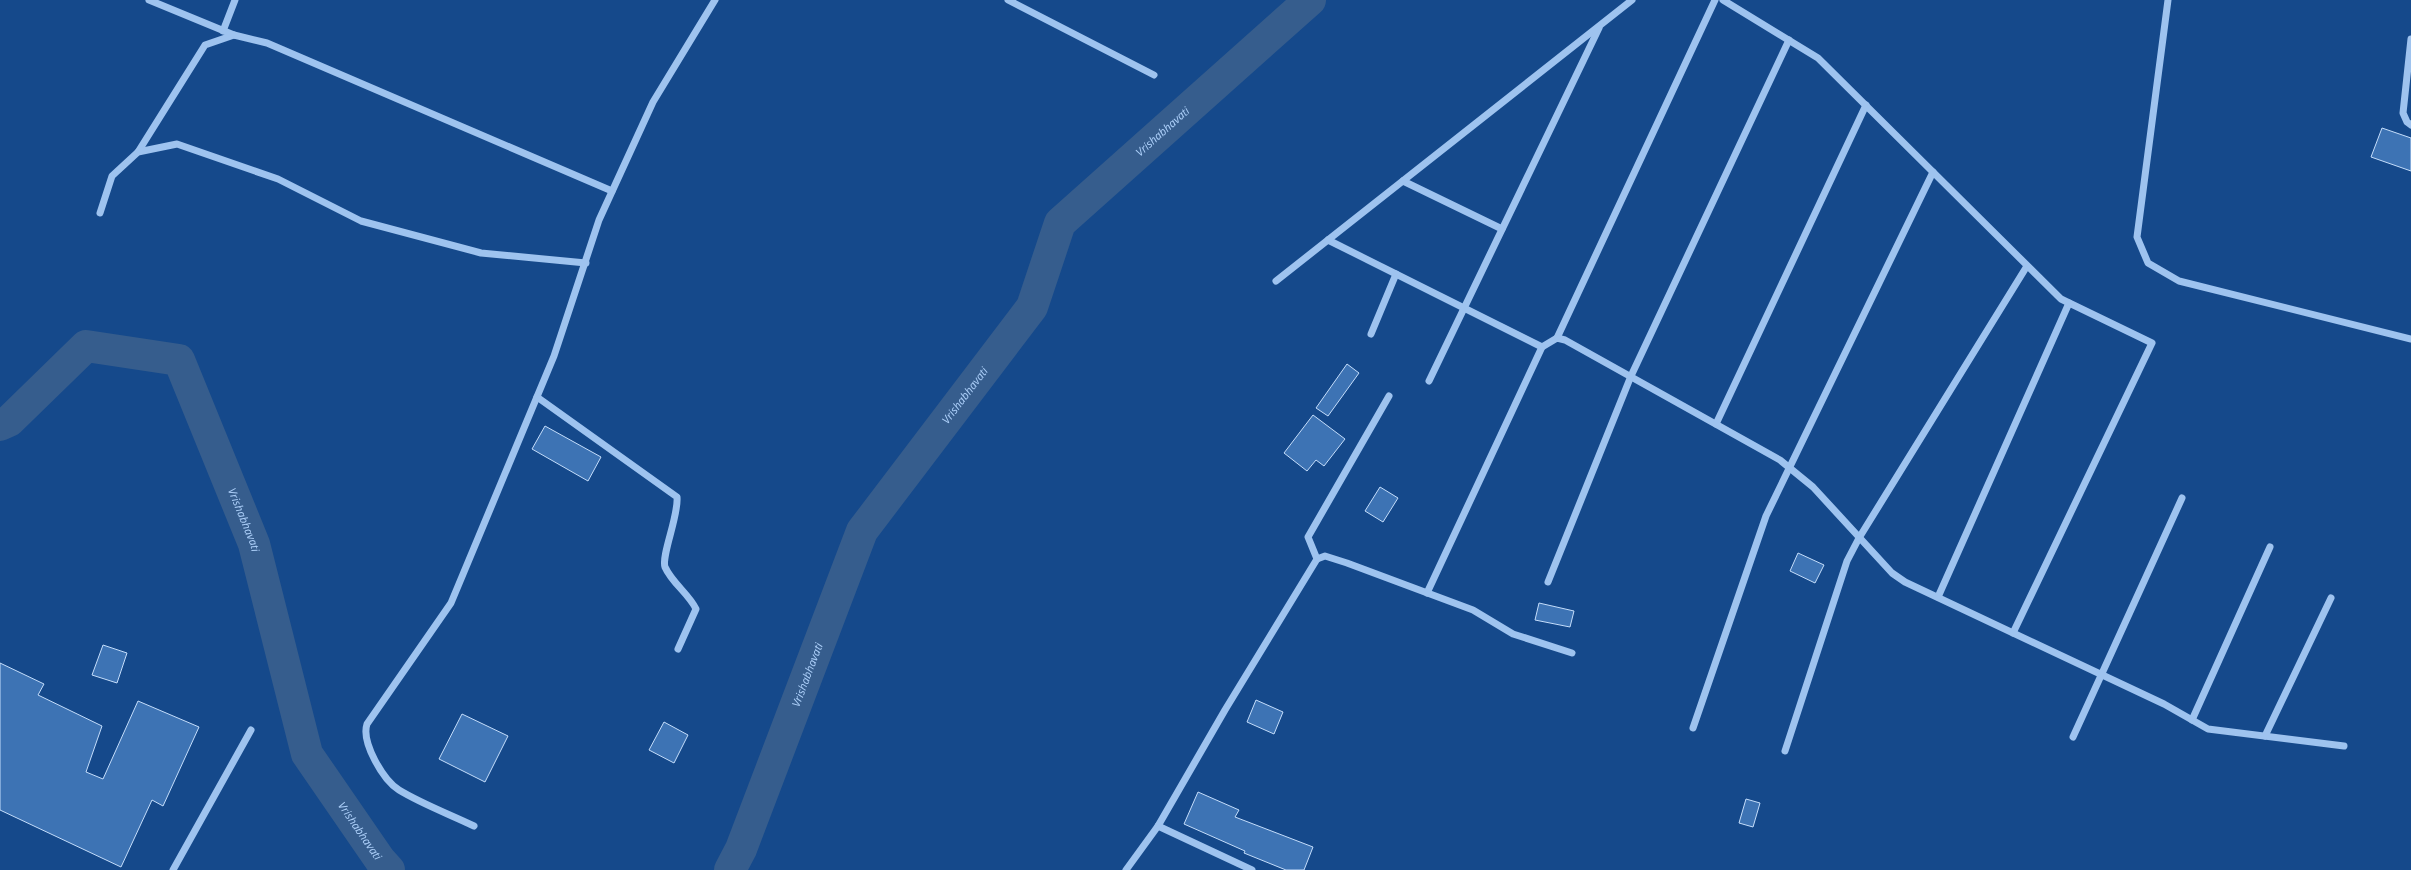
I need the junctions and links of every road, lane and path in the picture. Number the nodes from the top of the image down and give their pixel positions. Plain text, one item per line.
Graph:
1 (150, 0) edge
2 (236, 0) edge
3 (715, 0) edge
4 (1008, 0) edge
5 (1632, 0) edge
6 (1715, 0) edge
7 (1723, 0) edge
8 (2168, 0) edge
9 (1600, 25) junction
10 (223, 31) junction
11 (234, 35) junction
12 (1789, 40) junction
13 (2411, 40) edge
14 (1154, 74) dead end
15 (1866, 105) junction
16 (2411, 125) edge
17 (138, 152) junction
18 (1933, 172) junction
19 (1403, 181) junction
20 (612, 191) junction
21 (100, 213) dead end
22 (1502, 229) junction
23 (1328, 240) junction
24 (586, 262) junction
25 (2027, 266) junction
26 (1396, 274) junction
27 (1276, 281) dead end
28 (2069, 303) junction
29 (1464, 308) junction
30 (1371, 334) dead end
31 (1557, 338) junction
32 (2411, 339) edge
33 (1542, 347) junction
34 (1631, 376) junction
35 (1429, 381) dead end
36 (1389, 396) dead end
37 (537, 397) junction
38 (1716, 424) junction
39 (1791, 468) junction
40 (2182, 498) dead end
41 (1859, 538) junction
42 (2270, 547) dead end
43 (1318, 559) junction
44 (1548, 582) dead end
45 (1427, 593) junction
46 (1938, 597) junction
47 (2331, 598) dead end
48 (2013, 633) junction
49 (678, 649) dead end
50 (1572, 653) dead end
51 (2101, 675) junction
52 (2192, 720) junction
53 (1693, 728) dead end
54 (251, 730) dead end
55 (2265, 736) junction
56 (2073, 737) dead end
57 (2344, 746) dead end
58 (1785, 751) dead end
59 (474, 826) dead end
60 (1158, 826) junction
61 (173, 870) edge
62 (1126, 870) edge
63 (1252, 870) edge

1 - 10 street
2 - 10 street
3 - 20 street
4 - 14 street
5 - 9 street
6 - 31 street
7 - 12 street
8 - 32 street
9 - 19 street
9 - 22 street
10 - 11 street
11 - 17 street
11 - 20 street
12 - 15 street
12 - 34 street
13 - 16 street
15 - 18 street
15 - 38 street
17 - 21 street
17 - 24 street
18 - 25 street
18 - 39 street
19 - 22 street
19 - 23 street
20 - 24 street
22 - 29 street
23 - 26 street
23 - 27 street
24 - 37 street
25 - 28 street
25 - 41 street
26 - 29 street
26 - 30 street
28 - 46 street
28 - 48 street
29 - 33 street
29 - 35 street
31 - 33 street
31 - 34 street
33 - 45 street
34 - 38 street
34 - 44 street
36 - 43 street
37 - 49 street
37 - 59 street
38 - 39 street
39 - 41 street
39 - 53 street
40 - 51 street
41 - 46 street
41 - 58 street
42 - 52 street
43 - 45 street
43 - 60 street
45 - 50 street
46 - 48 street
47 - 55 street
48 - 51 street
51 - 52 street
51 - 56 street
52 - 55 street
54 - 61 street
55 - 57 street
60 - 62 street
60 - 63 street

